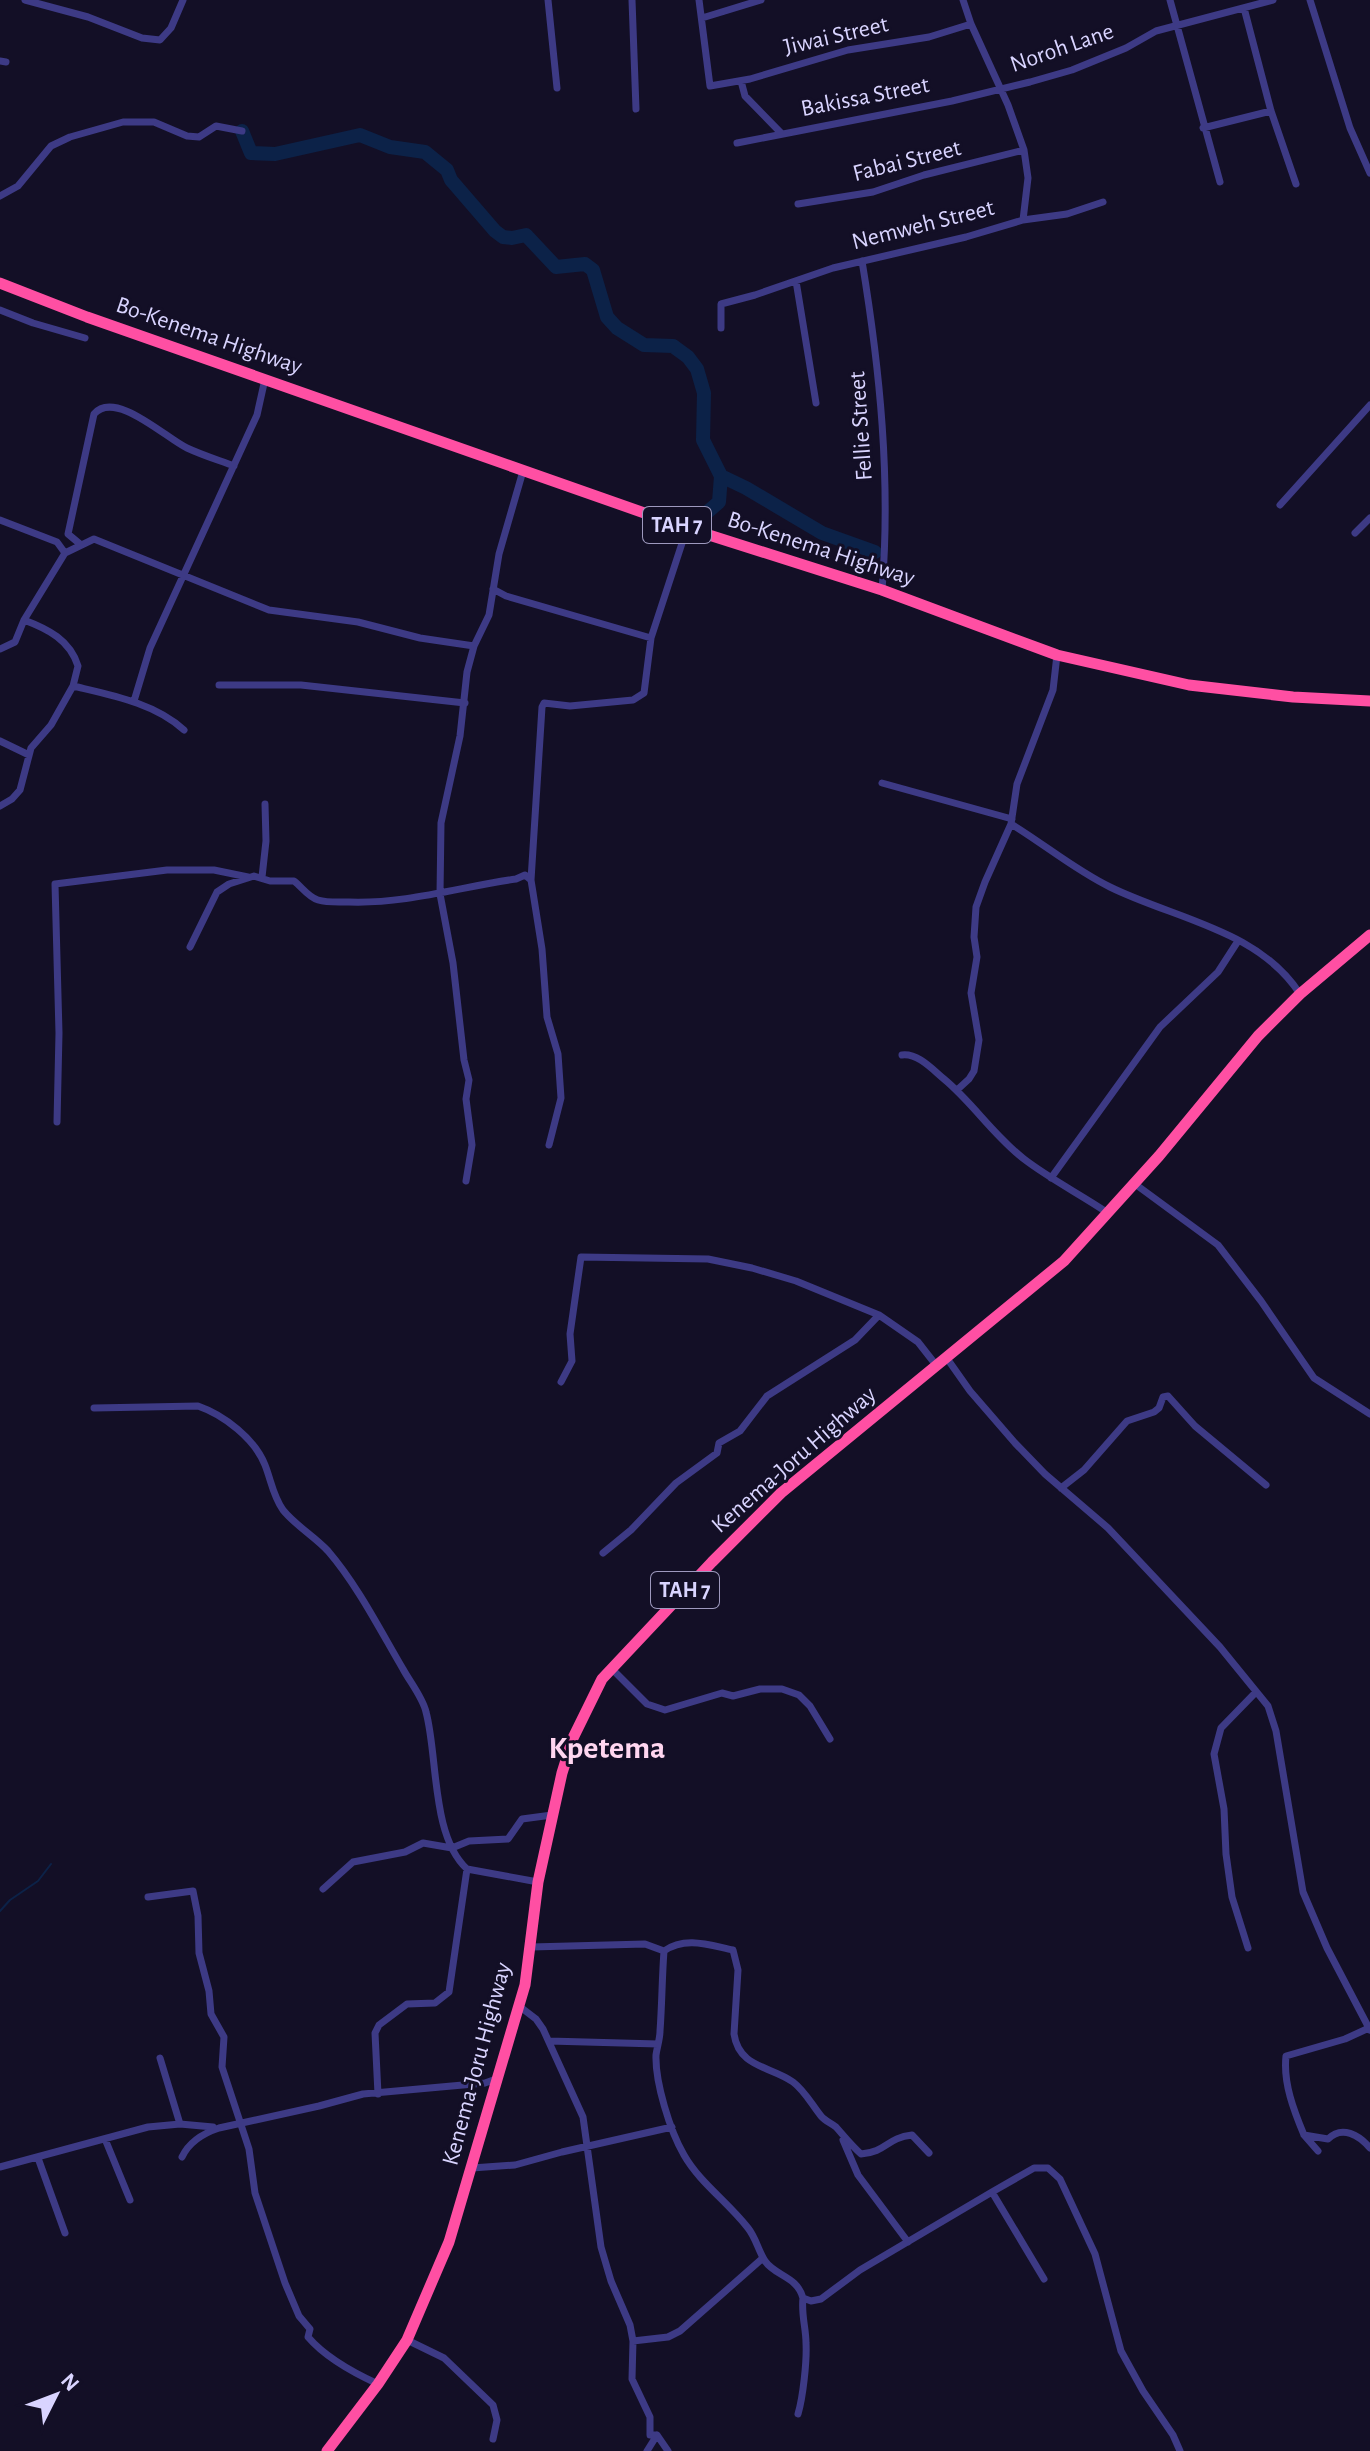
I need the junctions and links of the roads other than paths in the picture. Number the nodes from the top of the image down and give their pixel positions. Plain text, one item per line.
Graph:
1 (25, 0) edge
2 (183, 0) edge
3 (548, 0) edge
4 (632, 0) edge
5 (699, 0) edge
6 (761, 0) edge
7 (963, 0) edge
8 (1170, 0) edge
9 (1273, 0) edge
10 (1310, 0) edge
11 (1244, 8) junction
12 (702, 18) junction
13 (971, 24) junction
14 (1176, 27) junction
15 (741, 81) junction
16 (557, 88) dead end
17 (1000, 90) junction
18 (636, 109) dead end
19 (1271, 111) junction
20 (1203, 128) junction
21 (242, 131) dead end
22 (781, 133) junction
23 (737, 143) dead end
24 (1024, 150) junction
25 (1370, 173) edge
26 (1220, 182) dead end
27 (1296, 184) dead end
28 (0, 196) edge
29 (1103, 202) dead end
30 (798, 204) dead end
31 (1023, 220) junction
32 (862, 261) junction
33 (796, 281) junction
34 (0, 283) edge
35 (0, 310) edge
36 (721, 328) dead end
37 (85, 338) dead end
38 (265, 379) junction
39 (816, 403) dead end
40 (1368, 410) edge
41 (234, 466) junction
42 (523, 471) junction
43 (1280, 505) dead end
44 (1370, 518) edge
45 (0, 520) edge
46 (687, 528) junction
47 (1355, 533) dead end
48 (68, 534) junction
49 (57, 542) junction
50 (80, 544) junction
51 (65, 553) junction
52 (184, 576) junction
53 (493, 589) junction
54 (882, 590) junction
55 (24, 620) junction
56 (651, 638) junction
57 (474, 646) junction
58 (0, 649) edge
59 (1057, 655) junction
60 (219, 685) dead end
61 (73, 686) junction
62 (134, 701) junction
63 (1370, 701) edge
64 (465, 703) junction
65 (184, 730) dead end
66 (0, 741) edge
67 (29, 755) junction
68 (882, 783) dead end
69 (265, 804) dead end
70 (0, 806) edge
71 (1012, 821) junction
72 (250, 877) junction
73 (262, 877) junction
74 (531, 880) junction
75 (440, 894) junction
76 (1370, 935) edge
77 (1238, 941) junction
78 (190, 947) dead end
79 (1300, 994) junction
80 (902, 1055) dead end
81 (957, 1090) junction
82 (57, 1122) dead end
83 (549, 1145) dead end
84 (1051, 1178) junction
85 (466, 1181) dead end
86 (1135, 1184) junction
87 (1108, 1213) junction
88 (879, 1315) junction
89 (941, 1361) junction
90 (561, 1382) dead end
91 (94, 1408) dead end
92 (1370, 1414) edge
93 (1266, 1485) dead end
94 (1061, 1488) junction
95 (603, 1553) dead end
96 (611, 1668) junction
97 (1256, 1692) junction
98 (830, 1739) dead end
99 (552, 1815) junction
100 (452, 1848) junction
101 (467, 1869) junction
102 (538, 1882) junction
103 (323, 1889) dead end
104 (148, 1897) dead end
105 (531, 1947) junction
106 (1248, 1948) dead end
107 (664, 1951) junction
108 (519, 2006) junction
109 (1370, 2029) edge
110 (549, 2041) junction
111 (658, 2044) junction
112 (160, 2058) dead end
113 (496, 2079) junction
114 (378, 2094) junction
115 (180, 2124) junction
116 (240, 2124) junction
117 (672, 2127) junction
118 (219, 2128) junction
119 (1304, 2135) junction
120 (843, 2138) junction
121 (105, 2139) junction
122 (589, 2146) junction
123 (1370, 2147) edge
124 (1318, 2151) dead end
125 (929, 2153) dead end
126 (182, 2157) dead end
127 (38, 2158) junction
128 (0, 2167) edge
129 (472, 2168) junction
130 (992, 2192) junction
131 (130, 2200) dead end
132 (65, 2233) dead end
133 (908, 2242) junction
134 (763, 2258) junction
135 (1044, 2279) dead end
136 (803, 2298) junction
137 (407, 2340) junction
138 (633, 2341) junction
139 (378, 2384) junction
140 (798, 2414) dead end
141 (657, 2435) junction
142 (493, 2439) dead end
143 (327, 2451) edge
144 (647, 2451) edge
145 (668, 2451) edge
146 (1180, 2451) edge

1 - 2 street
3 - 16 street
4 - 18 street
5 - 12 street
6 - 12 street
7 - 13 street
8 - 14 street
9 - 11 street, Noroh Lane
10 - 25 street
11 - 14 street, Noroh Lane
11 - 19 street
12 - 15 street, Jiwai Street
13 - 15 street, Jiwai Street
13 - 17 street
14 - 17 street, Noroh Lane
14 - 20 street
15 - 22 street
17 - 22 street, Bakissa Street
17 - 24 street
19 - 20 street
19 - 27 street
20 - 26 street
21 - 28 street
22 - 23 street, Bakissa Street
24 - 30 street, Fabai Street
24 - 31 street
29 - 31 street, Nemweh Street
31 - 32 street, Nemweh Street
32 - 33 street, Nemweh Street
32 - 54 street, Fellie Street
33 - 36 street, Nemweh Street
33 - 39 street
34 - 38 highway, Bo-Kenema Highway / TAH 7
35 - 37 street
38 - 41 street
38 - 42 highway, Bo-Kenema Highway / TAH 7
40 - 43 street
41 - 48 street
41 - 52 street
42 - 46 highway, Bo-Kenema Highway / TAH 7
42 - 53 street
44 - 47 street
45 - 49 street
46 - 54 highway, Bo-Kenema Highway / TAH 7
46 - 56 street
48 - 49 street
48 - 50 street
49 - 51 street
50 - 51 street
50 - 52 street
51 - 55 street
52 - 57 street
52 - 62 street
53 - 56 street
53 - 57 street
54 - 59 highway, Bo-Kenema Highway / TAH 7
55 - 58 street
55 - 61 street
56 - 74 street
57 - 64 street
59 - 63 highway, Bo-Kenema Highway / TAH 7
59 - 71 street
60 - 64 street
61 - 62 street
61 - 67 street
62 - 65 street
64 - 75 street
66 - 67 street
67 - 70 street
68 - 71 street
69 - 73 street
71 - 77 street
71 - 81 street
72 - 73 street
72 - 78 street
72 - 82 street
73 - 75 street
74 - 75 street
74 - 83 street
75 - 85 street
76 - 79 highway, Kenema-Joru Highway / TAH 7
77 - 79 street
77 - 84 street
79 - 86 highway, Kenema-Joru Highway / TAH 7
80 - 81 street
81 - 84 street
84 - 87 street
86 - 87 highway, Kenema-Joru Highway / TAH 7
86 - 92 street
87 - 89 highway, Kenema-Joru Highway / TAH 7
88 - 89 street
88 - 90 street
88 - 95 street
89 - 94 street
89 - 96 highway, Kenema-Joru Highway / TAH 7
91 - 100 street
93 - 94 street
94 - 97 street
96 - 98 street
96 - 99 highway, Kenema-Joru Highway / TAH 7
97 - 106 street
97 - 109 street
99 - 100 street
99 - 102 highway, Kenema-Joru Highway / TAH 7
100 - 101 street
100 - 103 street
101 - 102 street
101 - 114 street
102 - 105 highway, Kenema-Joru Highway / TAH 7
104 - 116 street
105 - 107 street
105 - 108 highway, Kenema-Joru Highway / TAH 7
107 - 111 street
107 - 120 street
108 - 110 street
108 - 113 highway, Kenema-Joru Highway / TAH 7
109 - 119 street
110 - 111 street
110 - 122 street
111 - 117 street
112 - 115 street
113 - 114 street
113 - 129 highway, Kenema-Joru Highway / TAH 7
114 - 116 street
115 - 118 street
115 - 121 street
116 - 118 street
116 - 139 street
117 - 122 street
117 - 134 street
118 - 126 street
119 - 123 street
119 - 124 street
120 - 125 street
120 - 133 street
121 - 127 street
121 - 131 street
122 - 129 street
122 - 138 street
127 - 128 street
127 - 132 street
129 - 137 highway, Kenema-Joru Highway / TAH 7
130 - 133 street
130 - 135 street
130 - 146 street
133 - 136 street
134 - 136 street
134 - 138 street
136 - 140 street
137 - 139 highway, Kenema-Joru Highway / TAH 7
137 - 142 street
138 - 141 street
139 - 143 highway, Kenema-Joru Highway / TAH 7
141 - 144 street
141 - 145 street

